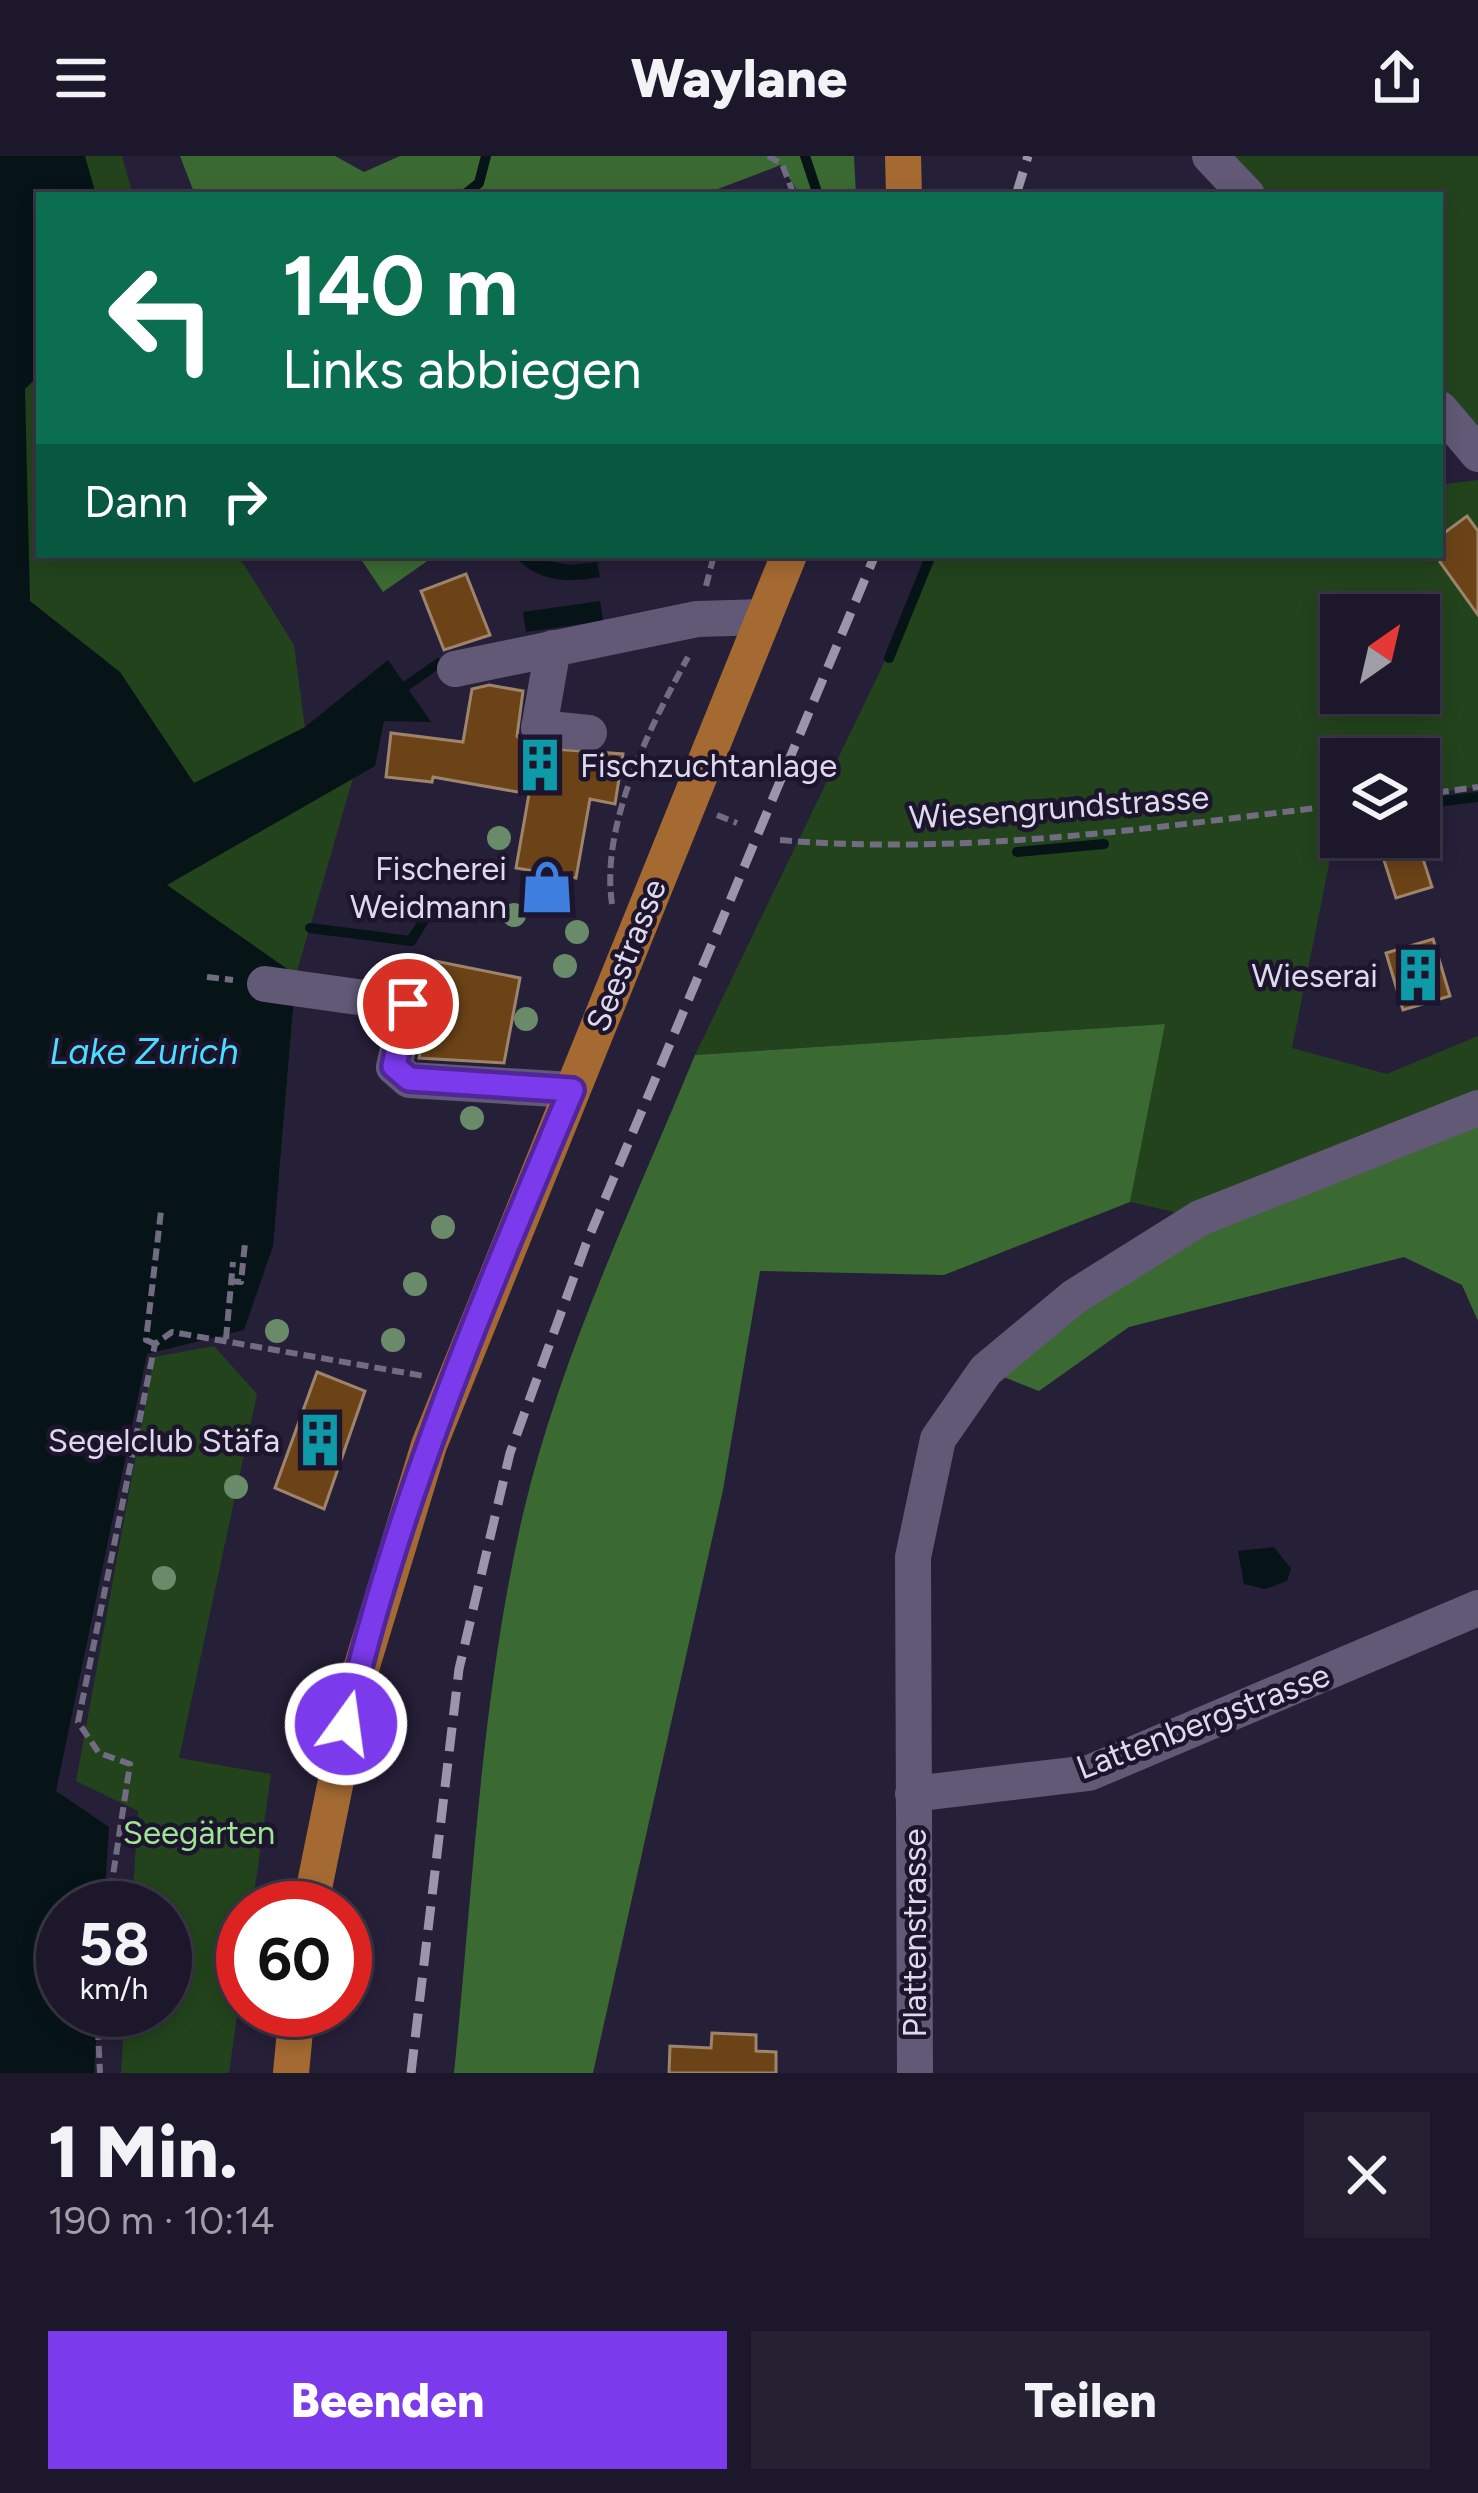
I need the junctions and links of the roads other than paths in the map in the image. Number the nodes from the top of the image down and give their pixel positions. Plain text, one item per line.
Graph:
1 (903, 156) edge
2 (1210, 156) edge
3 (904, 192) edge
4 (1244, 192) edge
5 (1443, 413) edge
6 (1478, 454) edge
7 (788, 558) edge
8 (764, 617) junction
9 (553, 648) junction
10 (454, 668) dead end
11 (589, 734) dead end
12 (265, 984) dead end
13 (572, 1090) junction
14 (1478, 1108) edge
15 (1478, 1608) edge
16 (913, 1794) junction
17 (316, 1881) edge
18 (294, 2037) edge
19 (291, 2073) edge
20 (915, 2073) edge

1 - 3 main road
2 - 4 street
5 - 6 street
7 - 8 main road, Seestrasse
8 - 9 street
8 - 13 main road, Seestrasse
9 - 10 street
9 - 11 street
12 - 13 street
13 - 17 main road, Seestrasse
14 - 16 street
15 - 16 street, Lattenbergstrasse
16 - 20 street, Plattenstrasse
18 - 19 main road

